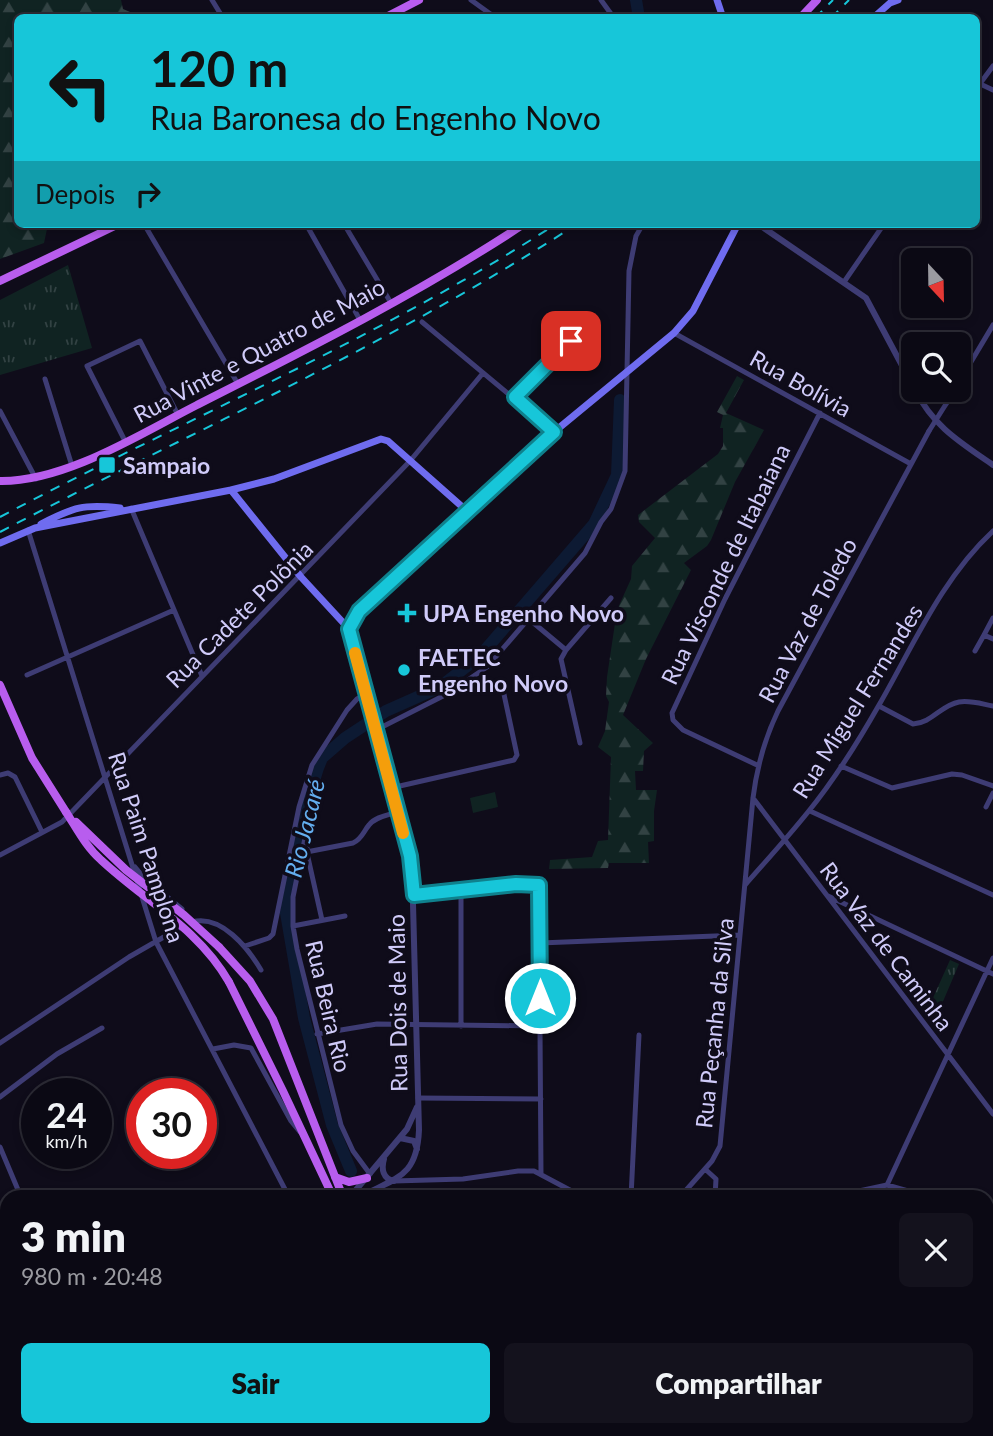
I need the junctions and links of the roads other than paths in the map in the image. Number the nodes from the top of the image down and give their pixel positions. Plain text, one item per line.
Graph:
1 (419, 0) edge
2 (471, 0) edge
3 (817, 0) edge
4 (898, 0) edge
5 (398, 14) edge
6 (490, 14) edge
7 (804, 14) edge
8 (878, 14) edge
9 (993, 66) edge
10 (980, 82) edge
11 (111, 228) edge
12 (146, 228) edge
13 (308, 228) edge
14 (347, 228) edge
15 (508, 228) edge
16 (518, 228) edge
17 (641, 228) edge
18 (736, 228) edge
19 (764, 228) edge
20 (881, 228) edge
21 (512, 232) junction
22 (0, 281) edge
23 (844, 282) junction
24 (391, 303) junction
25 (360, 320) junction
26 (422, 322) dead end
27 (590, 323) dead end
28 (993, 325) edge
29 (674, 333) junction
30 (971, 362) edge
31 (901, 365) edge
32 (628, 370) junction
33 (483, 373) junction
34 (45, 379) dead end
35 (238, 384) junction
36 (515, 397) junction
37 (922, 402) edge
38 (947, 402) edge
39 (0, 411) edge
40 (820, 413) junction
41 (178, 415) junction
42 (554, 432) junction
43 (125, 441) junction
44 (411, 461) junction
45 (911, 464) junction
46 (993, 465) edge
47 (72, 466) junction
48 (36, 479) junction
49 (0, 481) edge
50 (231, 490) junction
51 (129, 509) junction
52 (467, 510) junction
53 (32, 529) junction
54 (993, 531) edge
55 (0, 543) edge
56 (301, 577) junction
57 (611, 598) dead end
58 (174, 610) junction
59 (993, 618) edge
60 (530, 620) junction
61 (349, 629) junction
62 (984, 635) junction
63 (993, 639) edge
64 (566, 650) junction
65 (975, 652) dead end
66 (66, 658) junction
67 (27, 675) dead end
68 (202, 676) junction
69 (0, 685) edge
70 (502, 685) dead end
71 (366, 694) junction
72 (879, 706) junction
73 (993, 706) edge
74 (375, 727) junction
75 (580, 743) dead end
76 (757, 765) junction
77 (841, 766) junction
78 (0, 775) edge
79 (105, 776) junction
80 (993, 786) edge
81 (391, 788) junction
82 (993, 793) edge
83 (753, 798) junction
84 (986, 807) dead end
85 (810, 811) junction
86 (66, 812) junction
87 (397, 812) junction
88 (42, 832) junction
89 (305, 838) dead end
90 (785, 840) junction
91 (304, 853) junction
92 (0, 855) edge
93 (292, 855) junction
94 (131, 862) junction
95 (746, 885) junction
96 (461, 891) junction
97 (824, 894) junction
98 (414, 895) junction
99 (993, 895) edge
100 (345, 916) dead end
101 (195, 920) junction
102 (322, 920) junction
103 (293, 926) junction
104 (740, 935) junction
105 (156, 942) junction
106 (540, 943) junction
107 (245, 946) junction
108 (993, 958) edge
109 (261, 970) dead end
110 (990, 973) edge
111 (416, 1025) junction
112 (461, 1026) junction
113 (540, 1026) junction
114 (102, 1028) dead end
115 (317, 1034) junction
116 (639, 1035) dead end
117 (0, 1043) edge
118 (213, 1049) junction
119 (948, 1055) junction
120 (0, 1097) edge
121 (541, 1099) junction
122 (418, 1102) junction
123 (993, 1114) edge
124 (400, 1138) junction
125 (308, 1142) junction
126 (0, 1147) edge
127 (417, 1151) junction
128 (384, 1158) junction
129 (705, 1169) junction
130 (541, 1173) junction
131 (368, 1176) junction
132 (335, 1177) junction
133 (394, 1181) junction
134 (887, 1185) junction
135 (18, 1190) edge
136 (285, 1190) edge
137 (328, 1190) edge
138 (340, 1190) edge
139 (356, 1190) edge
140 (375, 1190) edge
141 (571, 1190) edge
142 (631, 1190) edge
143 (686, 1190) edge
144 (715, 1190) edge
145 (864, 1190) edge
146 (900, 1190) edge

1 - 5 main road
2 - 6 street
3 - 7 main road
4 - 8 main road
9 - 10 street
11 - 22 main road
12 - 35 street
13 - 25 street
14 - 24 street
15 - 21 street
16 - 21 main road, Rua Vinte e Quatro de Maio
17 - 32 street
18 - 29 main road
19 - 23 street
20 - 23 street
21 - 24 main road, Rua Vinte e Quatro de Maio
23 - 31 street
24 - 25 main road, Rua Vinte e Quatro de Maio
25 - 35 main road, Rua Vinte e Quatro de Maio
26 - 33 street
27 - 36 street
28 - 30 street
29 - 32 main road
29 - 40 street, Rua Bolívia
32 - 42 main road
32 - 60 street
33 - 36 street
33 - 44 street, Rua Cadete Polônia
34 - 47 street
35 - 41 main road, Rua Vinte e Quatro de Maio
36 - 42 street
37 - 46 street
38 - 45 street, Rua Vaz de Toledo, bridge
39 - 48 street
40 - 45 street, Rua Bolívia
40 - 76 street, Rua Visconde de Itabaiana
41 - 43 main road, Rua Vinte e Quatro de Maio
41 - 43 street
42 - 52 main road
43 - 47 main road, Rua Vinte e Quatro de Maio
44 - 50 main road
44 - 52 main road
44 - 56 street, Rua Cadete Polônia
45 - 76 street, Rua Vaz de Toledo
47 - 48 main road, Rua Vinte e Quatro de Maio
48 - 49 main road, Rua Vinte e Quatro de Maio
50 - 51 main road
50 - 56 main road, Rua Dois de Maio
51 - 53 main road
51 - 58 street
52 - 61 main road
53 - 55 main road
53 - 66 street, Rua Paim Pamplona
54 - 72 street, Rua Miguel Fernandes
56 - 61 main road, Rua Dois de Maio
56 - 68 street, Rua Cadete Polônia
57 - 64 street
58 - 66 street
58 - 68 street
59 - 62 street
60 - 64 street
60 - 74 street
61 - 71 street, Rua Dois de Maio
62 - 63 street
62 - 65 street
64 - 75 street
66 - 67 street
66 - 79 street, Rua Paim Pamplona
68 - 79 street, Rua Cadete Polônia
69 - 86 main road
70 - 81 street
71 - 74 street, Rua Dois de Maio
71 - 93 street
72 - 73 street
72 - 77 street, Rua Miguel Fernandes
74 - 81 street, Rua Dois de Maio
76 - 83 street, Rua Vaz de Toledo
77 - 80 street
77 - 85 street, Rua Miguel Fernandes
78 - 88 street
79 - 88 street, Rua Cadete Polônia
79 - 94 street, Rua Paim Pamplona
81 - 87 street, Rua Dois de Maio
82 - 84 street
83 - 90 street, Rua Vaz de Caminha
83 - 95 street, Rua Vaz de Toledo
85 - 90 street, Rua Miguel Fernandes
85 - 99 street
86 - 125 main road, bridge
86 - 132 main road, bridge
87 - 91 street
87 - 98 street, Rua Dois de Maio
88 - 92 street, Rua Cadete Polônia
89 - 91 street
90 - 95 street, Rua Miguel Fernandes
90 - 97 street, Rua Vaz de Caminha
91 - 93 street
91 - 102 street
91 - 103 street, Rua Beira Rio
93 - 107 street
94 - 101 street
94 - 105 street, Rua Paim Pamplona
95 - 104 street, Rua Peçanha da Silva
96 - 98 street
96 - 106 street
96 - 112 street
97 - 110 street
97 - 119 street, Rua Vaz de Caminha
98 - 111 street, Rua Dois de Maio
100 - 102 street
101 - 105 street
101 - 107 street
102 - 103 street
103 - 115 street, Rua Beira Rio
104 - 106 street
104 - 129 street, Rua Peçanha da Silva
105 - 117 street
105 - 118 street, Rua Paim Pamplona
106 - 113 street
107 - 109 street
108 - 110 street
110 - 119 street
111 - 112 street
111 - 115 street
111 - 122 street, Rua Dois de Maio
112 - 113 street
113 - 121 street
114 - 120 street
115 - 131 street, Rua Beira Rio
116 - 142 street
118 - 125 street
118 - 136 street, Rua Paim Pamplona
119 - 123 street, Rua Vaz de Caminha
119 - 134 street
121 - 122 street
121 - 130 street
122 - 124 street
122 - 127 street, Rua Dois de Maio
124 - 127 street
124 - 128 street
125 - 137 main road
126 - 135 street
127 - 133 street
128 - 131 street
128 - 133 street
129 - 143 street, Rua Peçanha da Silva
129 - 144 street
130 - 133 street
130 - 141 street
131 - 132 main road
131 - 139 street
132 - 138 main road
133 - 140 street
134 - 145 street
134 - 146 street

